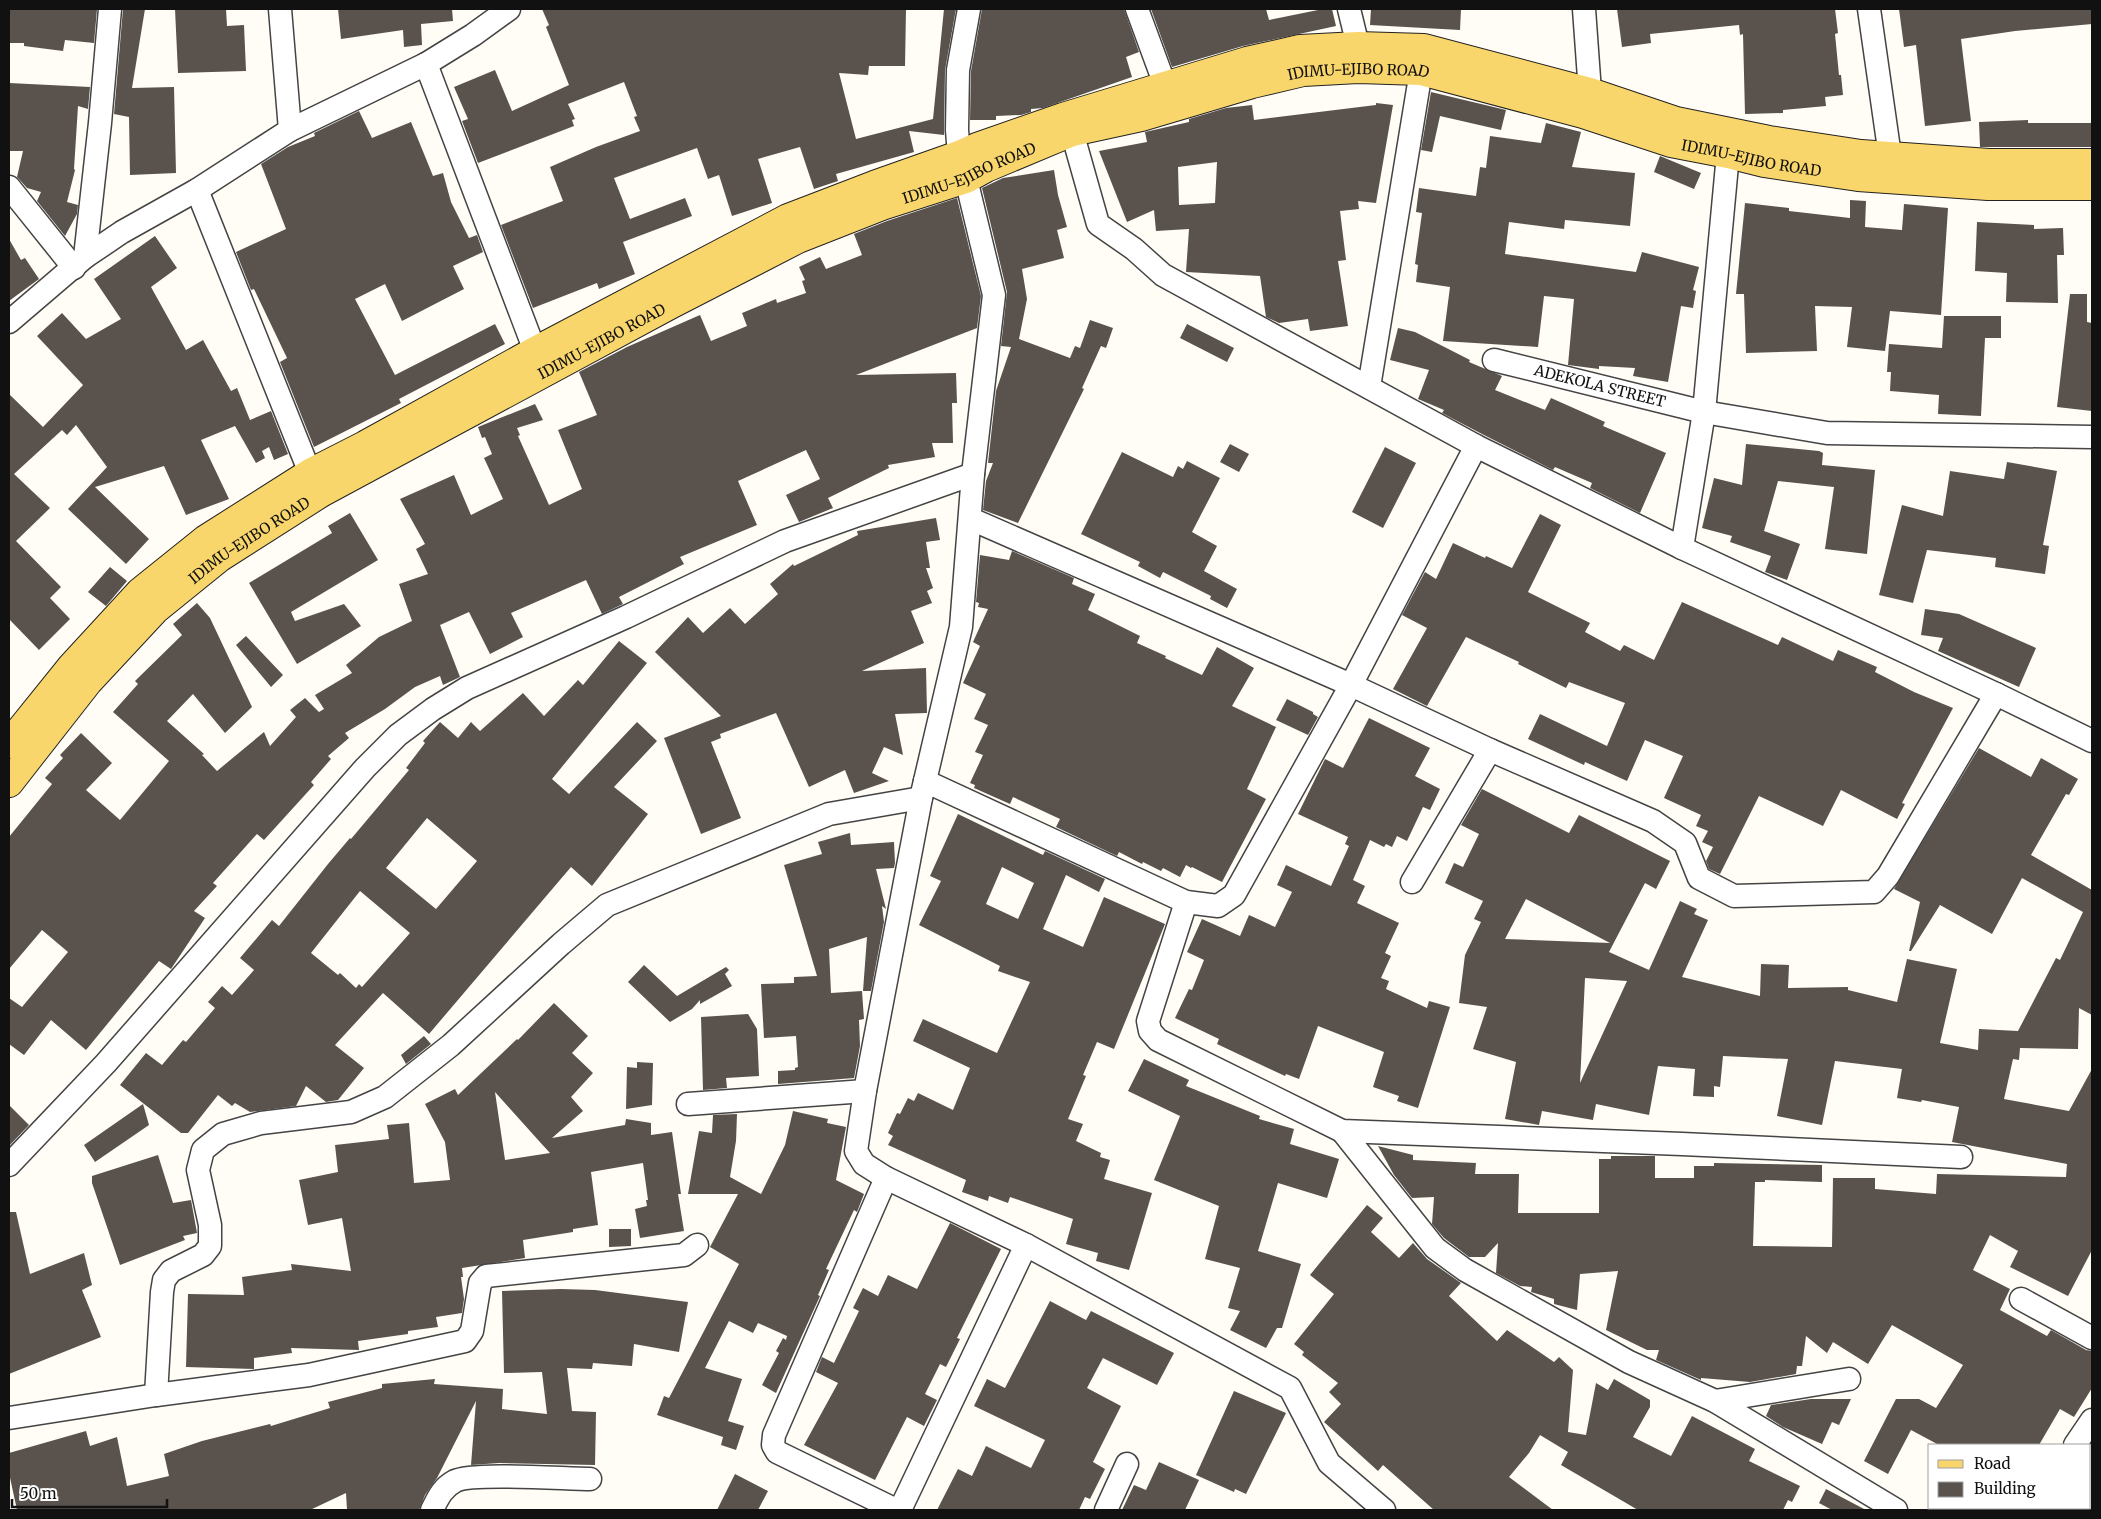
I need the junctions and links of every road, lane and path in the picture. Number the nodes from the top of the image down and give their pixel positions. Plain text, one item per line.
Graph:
1 (110, 9) edge
2 (280, 9) edge
3 (509, 9) edge
4 (969, 9) edge
5 (1136, 9) edge
6 (1349, 9) edge
7 (1584, 9) edge
8 (1869, 9) edge
9 (1358, 46) junction
10 (426, 64) junction
11 (1421, 71) junction
12 (1165, 85) junction
13 (1590, 92) junction
14 (290, 130) junction
15 (1072, 132) junction
16 (1728, 154) junction
17 (1890, 156) junction
18 (2092, 163) edge
19 (962, 167) junction
20 (2092, 186) edge
21 (9, 187) edge
22 (197, 190) junction
23 (80, 262) junction
24 (9, 322) edge
25 (535, 351) junction
26 (1494, 360) dead end
27 (1369, 387) junction
28 (1704, 412) junction
29 (2092, 436) edge
30 (1476, 446) junction
31 (310, 473) junction
32 (974, 474) junction
33 (971, 519) junction
34 (1682, 548) junction
35 (1351, 685) junction
36 (1996, 694) junction
37 (2092, 741) edge
38 (9, 744) edge
39 (1490, 750) junction
40 (9, 783) edge
41 (923, 790) junction
42 (1412, 882) dead end
43 (1186, 902) junction
44 (865, 1091) junction
45 (688, 1104) dead end
46 (1342, 1131) junction
47 (1961, 1157) dead end
48 (9, 1165) edge
49 (886, 1178) junction
50 (697, 1245) dead end
51 (1026, 1246) junction
52 (2021, 1299) dead end
53 (2092, 1338) edge
54 (1849, 1379) dead end
55 (156, 1395) junction
56 (1715, 1401) junction
57 (9, 1418) edge
58 (2092, 1420) edge
59 (2076, 1444) edge
60 (1127, 1464) dead end
61 (590, 1479) dead end
62 (432, 1510) edge
63 (896, 1510) edge
64 (900, 1510) edge
65 (1106, 1510) edge
66 (1384, 1510) edge
67 (1896, 1510) edge

1 - 23 street
2 - 14 street
3 - 10 street
4 - 19 street
5 - 12 street
6 - 9 street
7 - 13 street
8 - 17 street
9 - 12 main road, IDIMU-EJIBO ROAD
9 - 13 main road, IDIMU-EJIBO ROAD
10 - 14 street
10 - 25 street
11 - 15 main road, IDIMU-EJIBO ROAD
11 - 16 main road, IDIMU-EJIBO ROAD
11 - 27 street
12 - 19 main road, IDIMU-EJIBO ROAD
13 - 17 main road, IDIMU-EJIBO ROAD
14 - 22 street
15 - 19 main road, IDIMU-EJIBO ROAD
15 - 27 street
16 - 20 main road, IDIMU-EJIBO ROAD
16 - 28 street
17 - 18 main road, IDIMU-EJIBO ROAD
19 - 25 main road, IDIMU-EJIBO ROAD
19 - 32 street
19 - 40 main road, IDIMU-EJIBO ROAD
21 - 23 street
22 - 23 street
22 - 31 street
23 - 24 street
25 - 31 main road, IDIMU-EJIBO ROAD
26 - 28 street, ADEKOLA STREET
27 - 30 street
28 - 29 street, ADEKOLA STREET
28 - 34 street
30 - 34 street
30 - 35 street
31 - 38 main road, IDIMU-EJIBO ROAD
32 - 33 street
32 - 48 street
33 - 35 street
33 - 41 street
34 - 36 street
35 - 39 street
35 - 43 street
36 - 37 street
36 - 39 street
39 - 42 street
41 - 43 street
41 - 44 street
41 - 55 street
43 - 46 street
44 - 45 street
44 - 49 street
46 - 47 street
46 - 56 street
49 - 51 street
49 - 63 street
50 - 55 street
51 - 64 street
51 - 66 street
52 - 53 street
54 - 56 street
55 - 57 street
56 - 67 street
58 - 59 street
60 - 65 street
61 - 62 street

